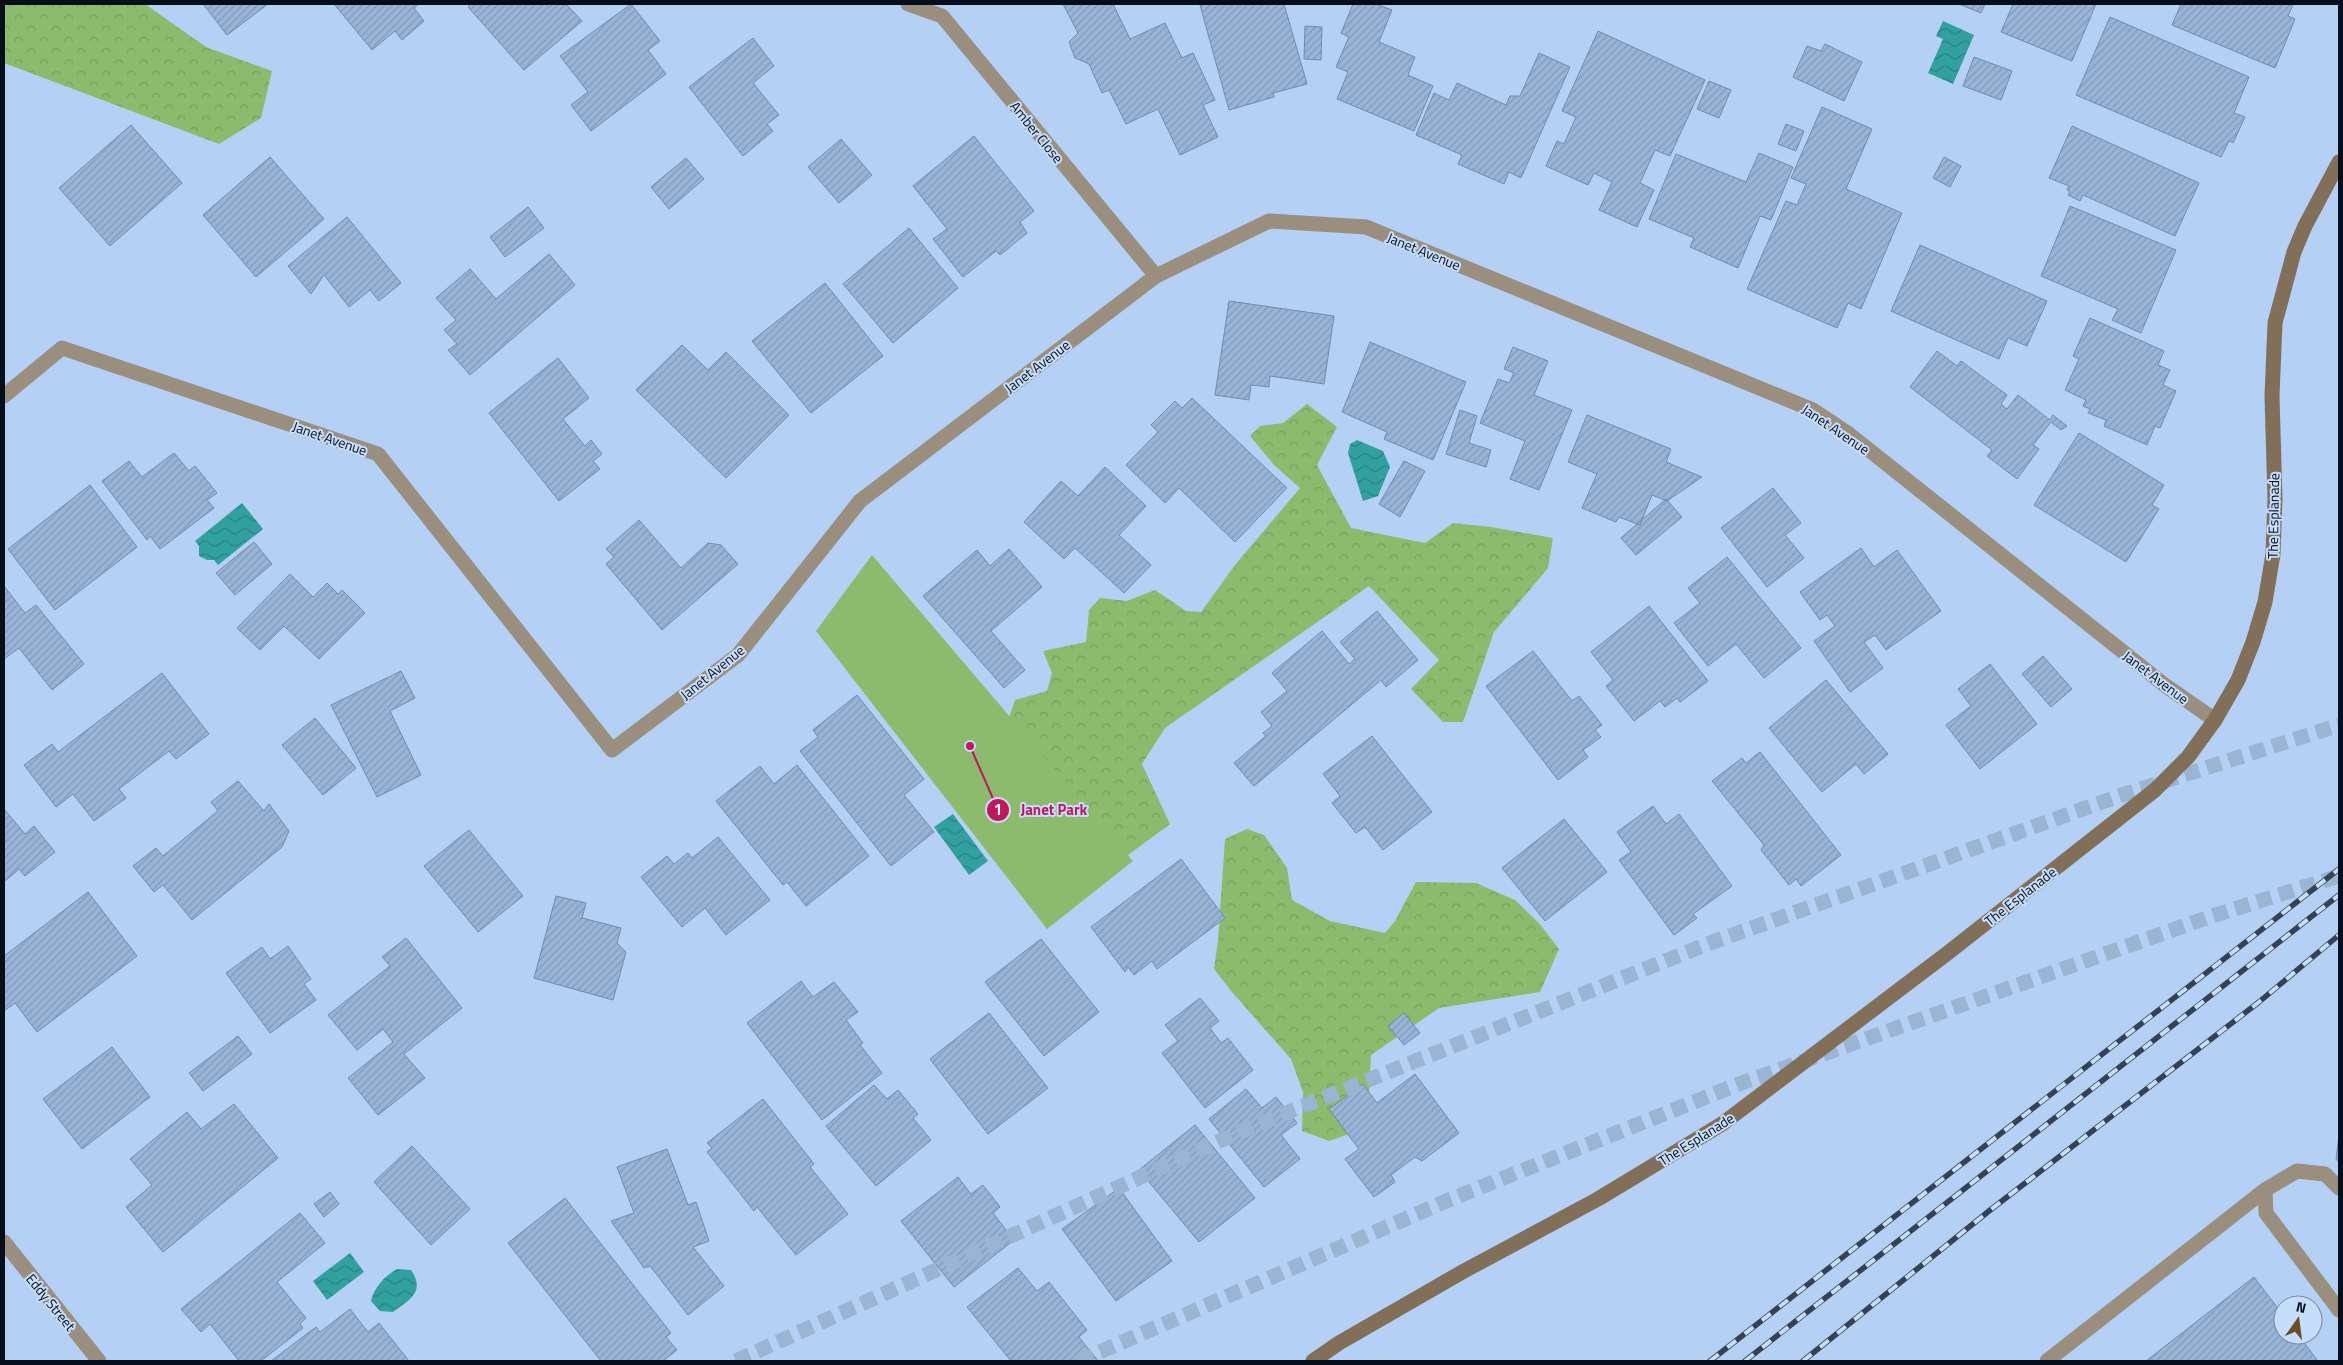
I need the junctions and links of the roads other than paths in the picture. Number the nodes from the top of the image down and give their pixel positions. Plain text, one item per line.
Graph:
1 (908, 4) edge
2 (2339, 162) edge
3 (1156, 276) junction
4 (4, 396) edge
5 (2215, 720) junction
6 (2339, 1188) edge
7 (2265, 1190) junction
8 (4, 1242) edge
9 (2339, 1310) edge
10 (99, 1361) edge
11 (1313, 1361) edge
12 (2047, 1361) edge

1 - 3 street, Amber Close
2 - 5 main road, The Esplanade
3 - 4 street, Janet Avenue
3 - 5 street, Janet Avenue
5 - 11 main road, The Esplanade
6 - 7 street
7 - 9 street
7 - 12 street
8 - 10 street, Eddy Street

